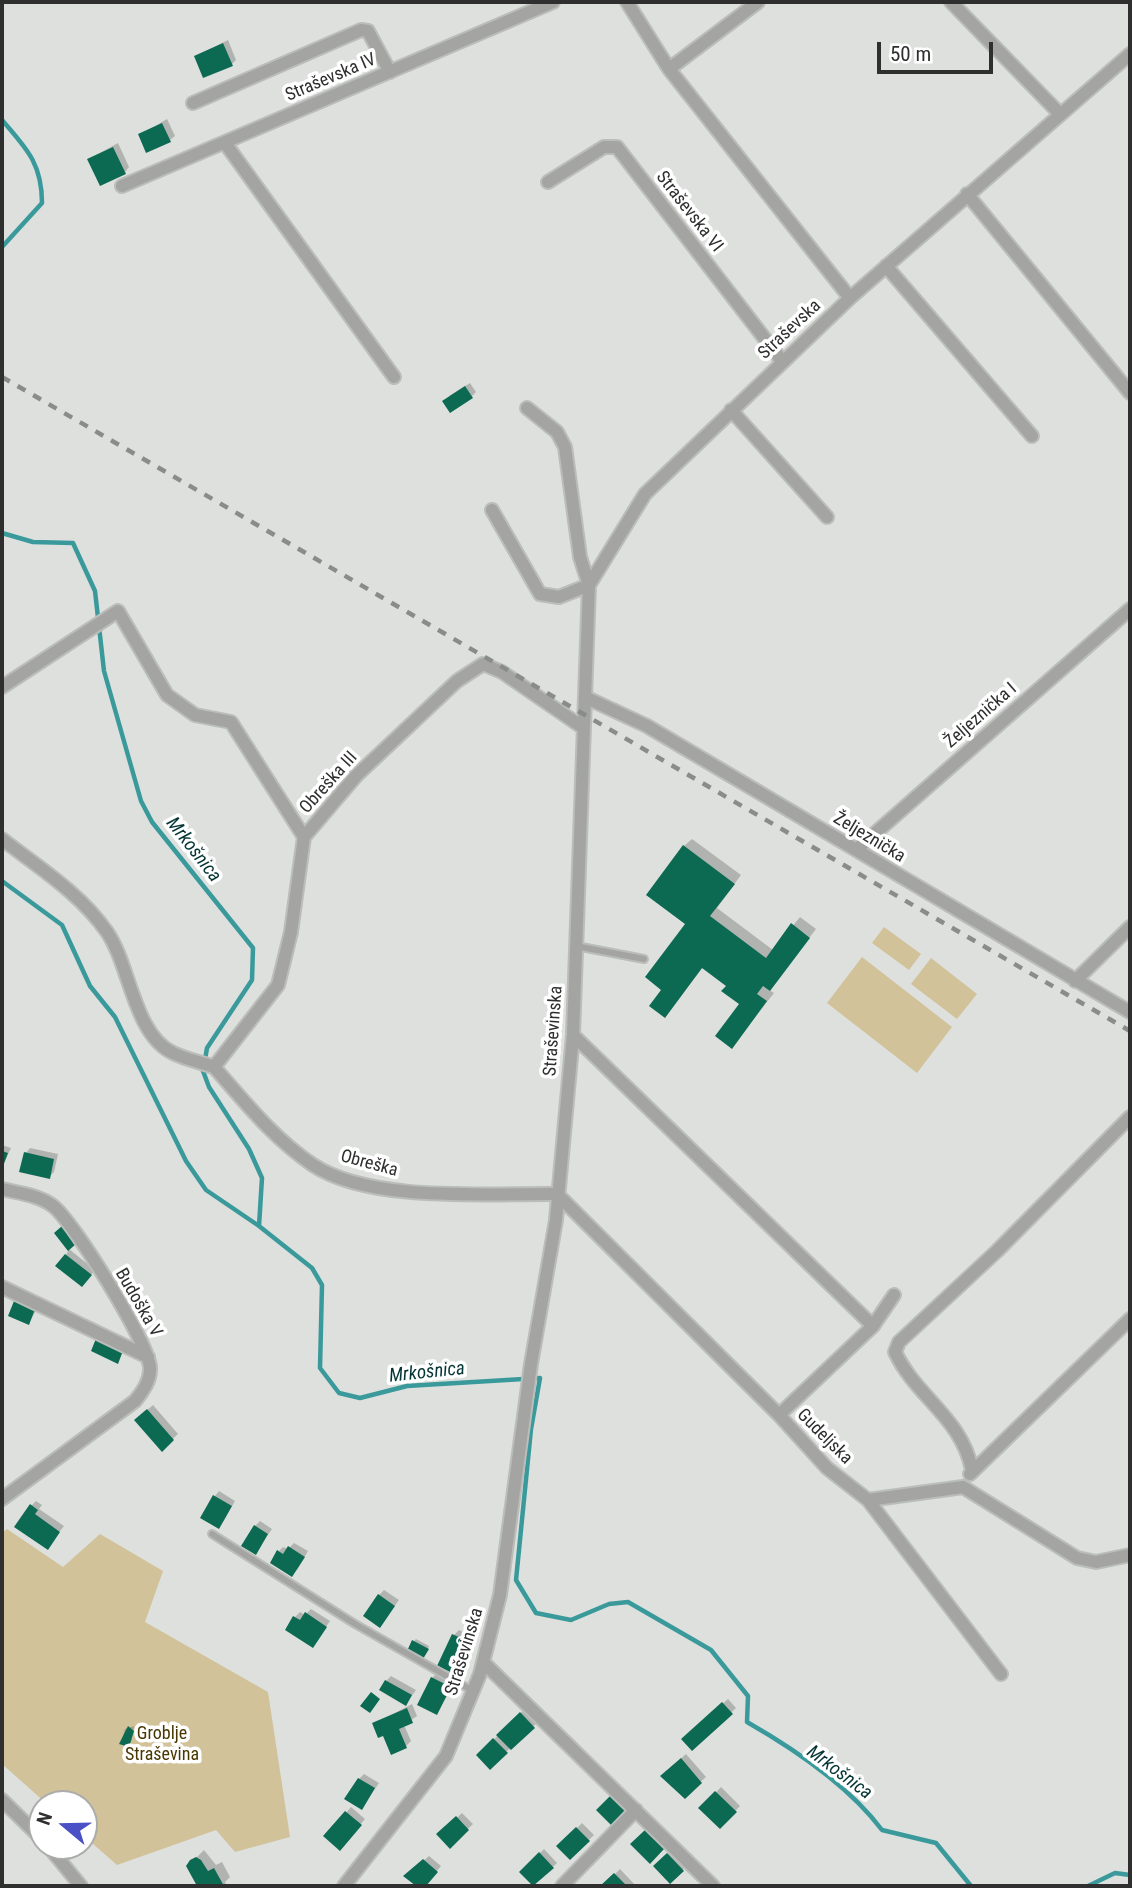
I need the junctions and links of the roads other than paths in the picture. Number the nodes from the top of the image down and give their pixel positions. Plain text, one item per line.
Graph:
1 (553, 2) edge
2 (627, 2) edge
3 (758, 2) edge
4 (951, 2) edge
5 (1130, 54) edge
6 (669, 69) junction
7 (390, 72) junction
8 (193, 103) dead end
9 (1059, 113) junction
10 (225, 143) junction
11 (548, 181) dead end
12 (122, 186) dead end
13 (967, 194) junction
14 (886, 266) junction
15 (850, 298) junction
16 (782, 361) junction
17 (394, 377) dead end
18 (1130, 393) edge
19 (527, 408) dead end
20 (731, 410) junction
21 (1032, 436) dead end
22 (492, 510) dead end
23 (827, 517) dead end
24 (589, 585) junction
25 (1130, 609) edge
26 (2, 687) edge
27 (587, 698) junction
28 (582, 727) junction
29 (304, 837) junction
30 (2, 839) edge
31 (856, 850) junction
32 (1130, 927) edge
33 (576, 946) junction
34 (644, 959) dead end
35 (1075, 981) junction
36 (1130, 1012) edge
37 (573, 1035) junction
38 (214, 1067) junction
39 (1130, 1117) edge
40 (2, 1189) edge
41 (557, 1194) junction
42 (2, 1287) edge
43 (894, 1295) dead end
44 (1130, 1318) edge
45 (873, 1325) junction
46 (148, 1357) junction
47 (779, 1415) junction
48 (972, 1470) junction
49 (963, 1487) junction
50 (2, 1499) edge
51 (868, 1500) junction
52 (212, 1534) dead end
53 (1130, 1555) edge
54 (483, 1662) junction
55 (1001, 1674) dead end
56 (473, 1691) junction
57 (2, 1800) edge
58 (636, 1810) junction
59 (28, 1825) edge
60 (60, 1860) edge
61 (81, 1886) edge
62 (344, 1886) edge
63 (562, 1886) edge
64 (713, 1886) edge

1 - 7 street, Straševska IV
2 - 6 street
3 - 6 street
4 - 9 street
5 - 9 street, Straševska
6 - 15 street
7 - 8 street
7 - 10 street, Straševska IV
9 - 13 street, Straševska
10 - 12 street, Straševska IV
10 - 17 street
11 - 16 street, Straševska VI
13 - 14 street, Straševska
13 - 18 street
14 - 15 street, Straševska
14 - 21 street
15 - 16 street, Straševska
16 - 20 street, Straševska
19 - 24 street
20 - 23 street
20 - 24 street, Straševska
22 - 24 street
24 - 27 street
25 - 31 street, Željeznička I
26 - 29 street
27 - 28 street, Straševinska
27 - 31 street, Željeznička
28 - 29 street, Obreška III
28 - 33 street, Straševinska
29 - 38 street, Obreška III
30 - 38 street
31 - 35 street, Željeznička
32 - 35 street
33 - 34 lane
33 - 37 street, Straševinska
35 - 36 street, Željeznička
37 - 41 street, Straševinska
37 - 45 street
38 - 41 street, Obreška
39 - 48 street
40 - 46 street, Budoška V
41 - 47 street, Gudeljska
41 - 54 street, Straševinska
42 - 46 street
43 - 45 street
44 - 48 street
45 - 47 street
46 - 50 street, Budoška V
47 - 51 street, Gudeljska
48 - 49 street
49 - 51 street
49 - 53 street
51 - 55 street, Gudeljska
52 - 56 lane
54 - 56 street, Straševinska
54 - 58 street
56 - 62 street, Straševinska
57 - 59 street
58 - 63 street
58 - 64 street
60 - 61 street

